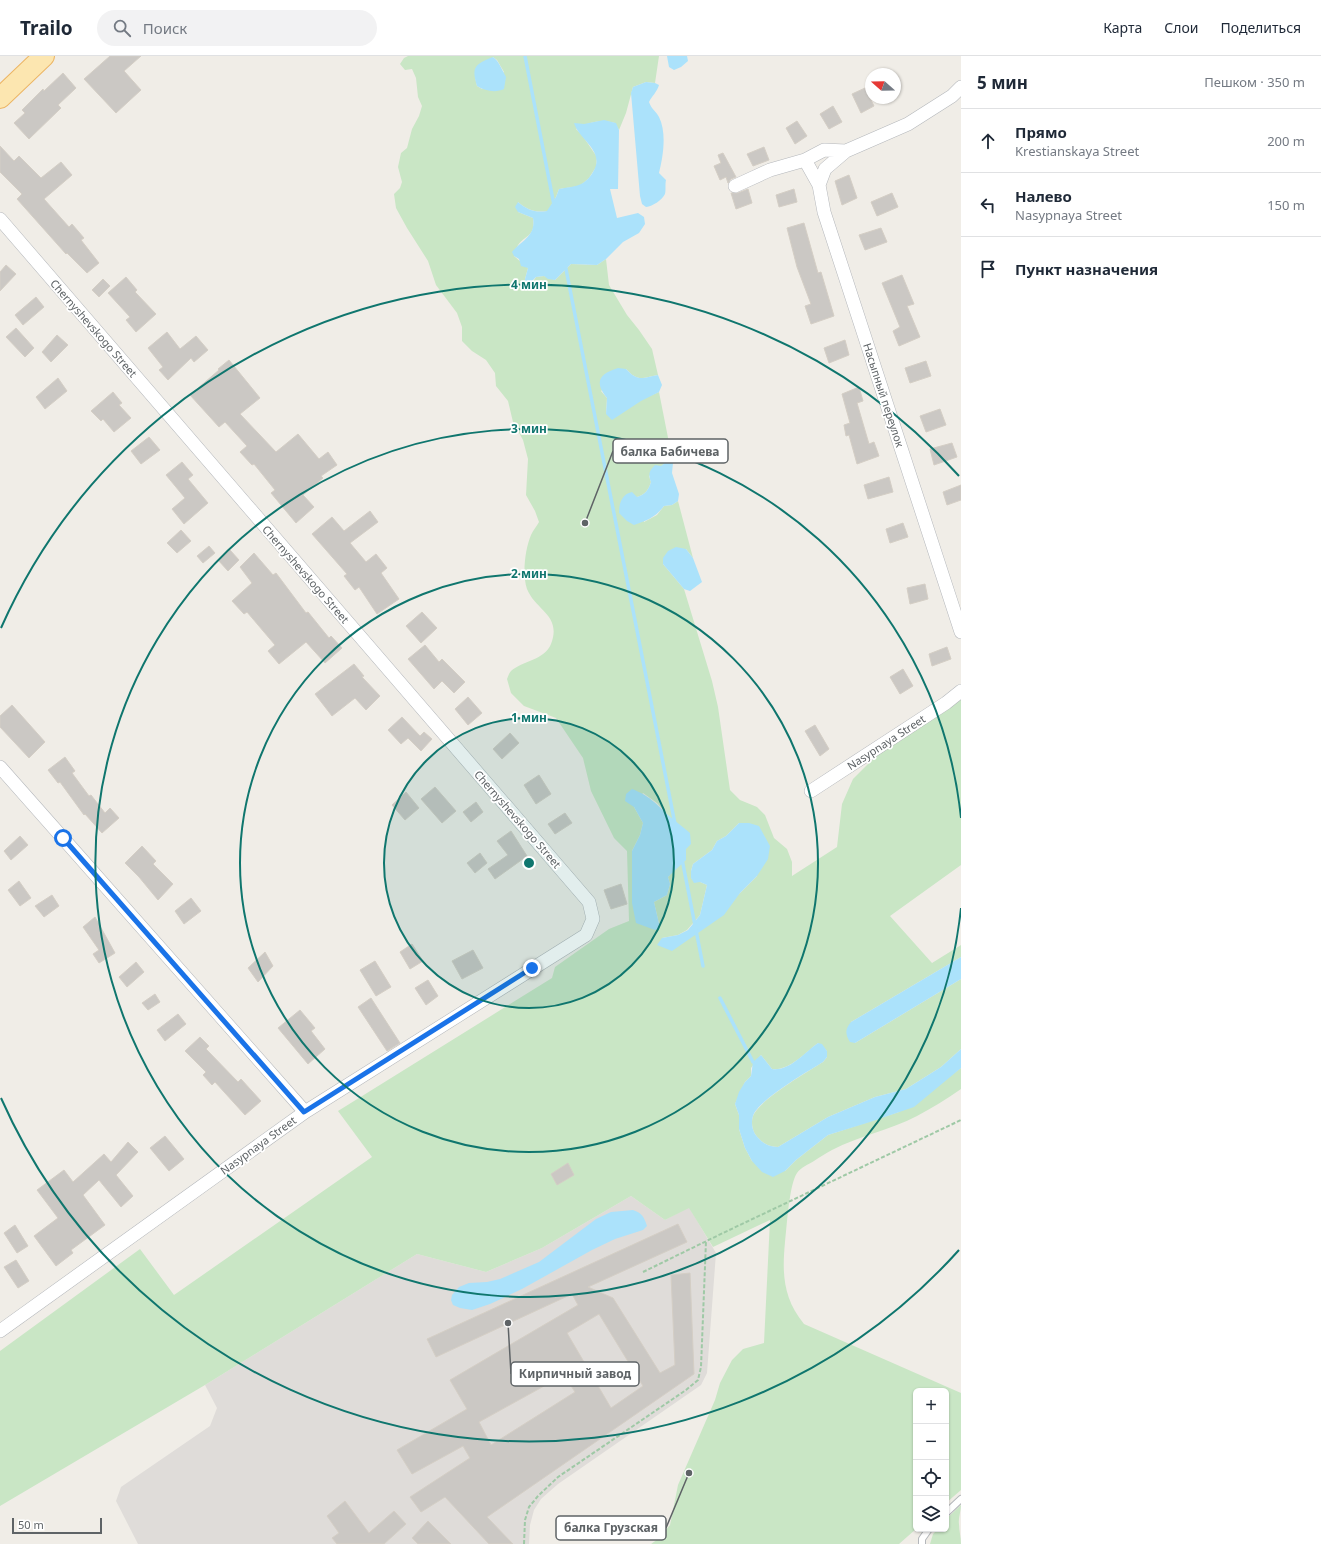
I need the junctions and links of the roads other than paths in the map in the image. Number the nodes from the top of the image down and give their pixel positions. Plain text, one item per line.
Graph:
1 (44, 56) edge
2 (961, 87) edge
3 (0, 98) edge
4 (846, 152) junction
5 (805, 160) junction
6 (819, 185) junction
7 (735, 186) dead end
8 (0, 219) edge
9 (961, 632) edge
10 (961, 691) edge
11 (0, 767) edge
12 (811, 791) dead end
13 (586, 935) joint
14 (304, 1112) junction
15 (0, 1331) edge
16 (961, 1499) edge
17 (949, 1509) edge
18 (927, 1532) edge
19 (922, 1544) edge

1 - 3 main road
2 - 4 street
4 - 5 street
4 - 6 street
5 - 6 street, Насыпный переулок
5 - 7 street
6 - 9 street, Насыпный переулок
8 - 13 street, Chernyshevskogo Street
10 - 12 street, Nasypnaya Street
11 - 14 street
13 - 14 street, Nasypnaya Street
14 - 15 street, Nasypnaya Street
16 - 17 lane
18 - 19 lane

